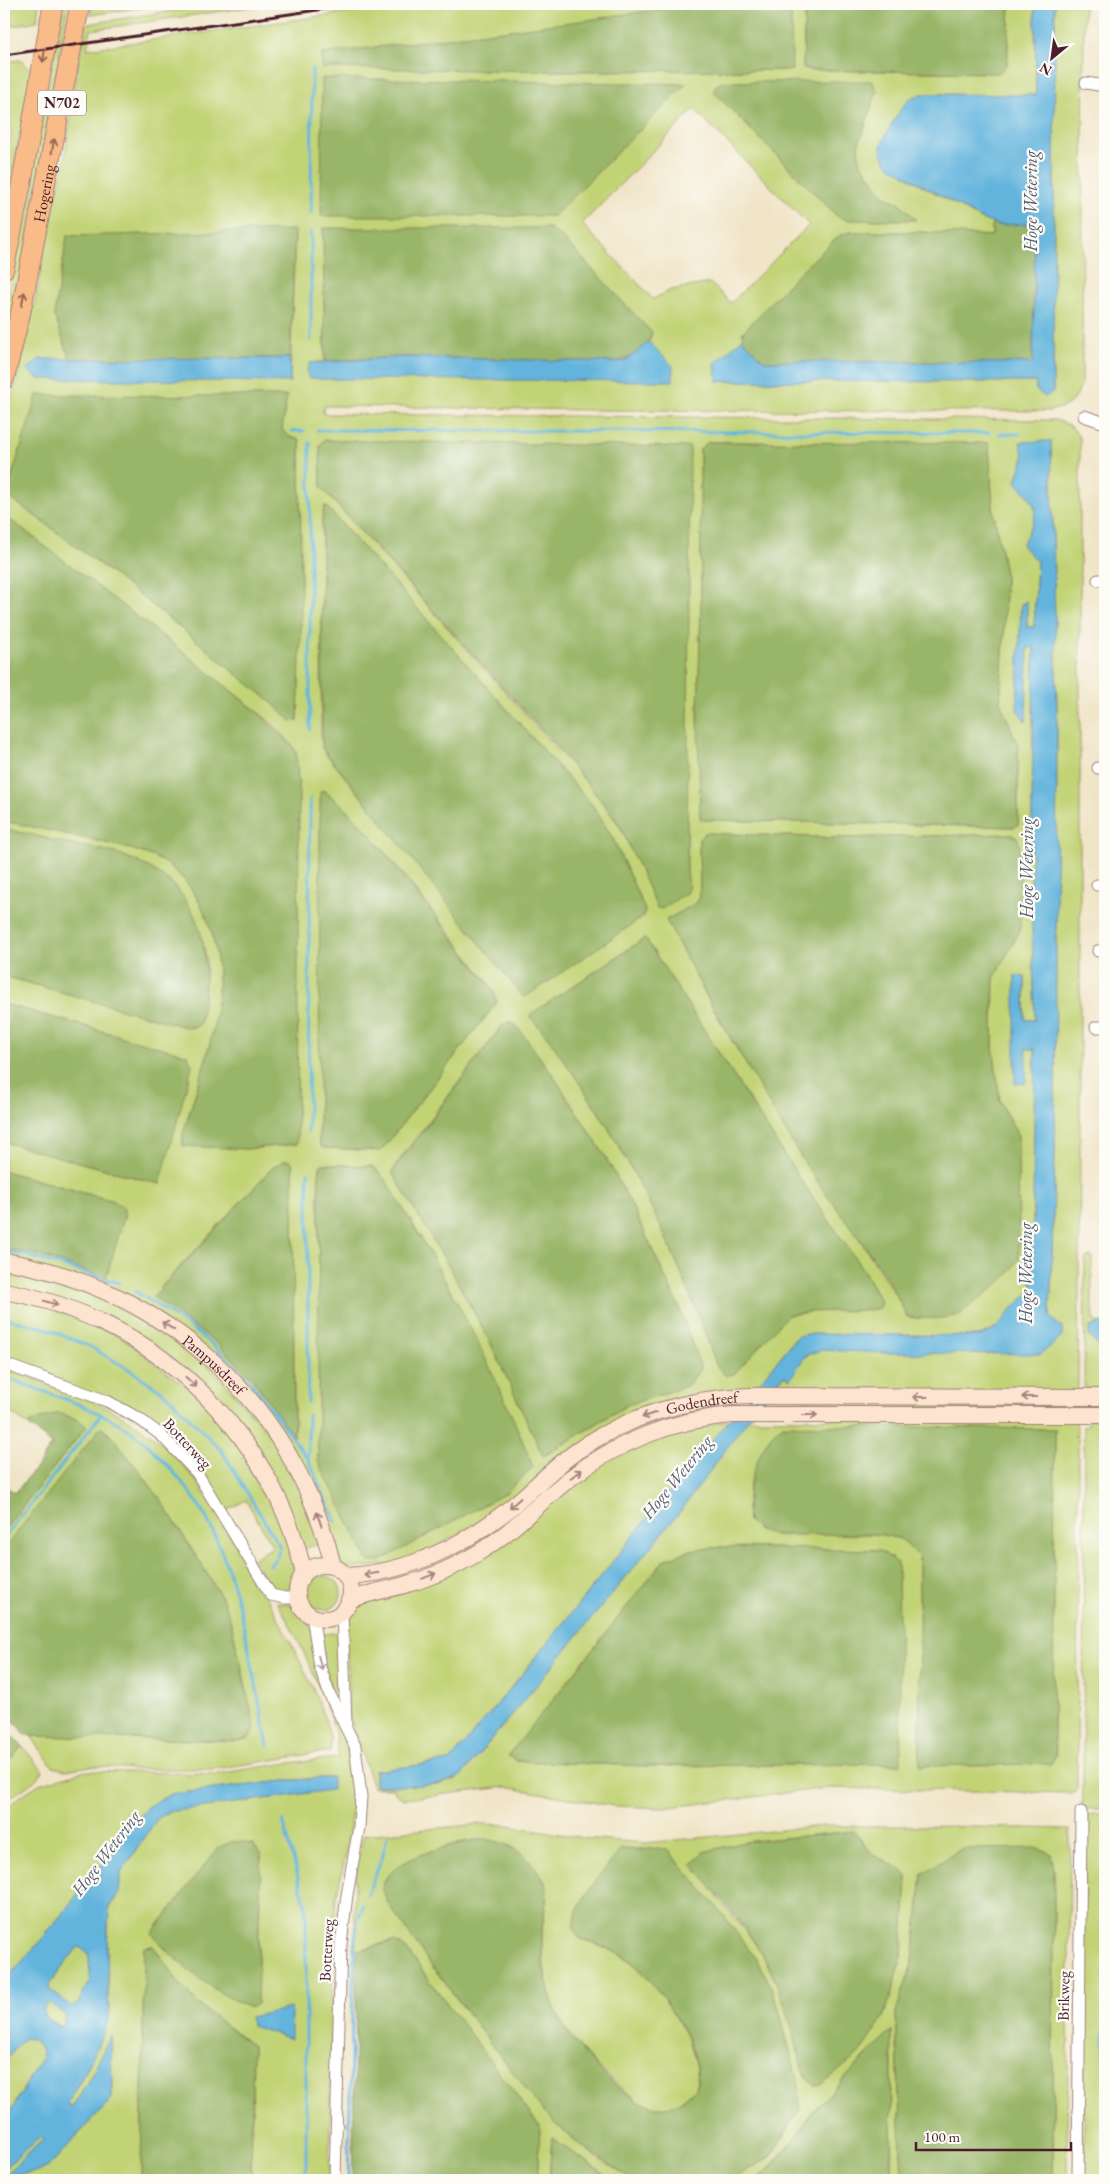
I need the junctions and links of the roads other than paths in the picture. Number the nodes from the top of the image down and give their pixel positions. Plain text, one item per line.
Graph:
1 (53, 5) edge
2 (80, 7) edge
3 (1086, 83) dead end
4 (1105, 86) edge
5 (4, 268) edge
6 (4, 380) edge
7 (1084, 416) dead end
8 (1105, 423) edge
9 (4, 1261) edge
10 (4, 1291) edge
11 (4, 1364) edge
12 (1093, 1397) edge
13 (1093, 1415) edge
14 (339, 1571) junction
15 (304, 1574) junction
16 (298, 1598) junction
17 (346, 1606) junction
18 (312, 1615) junction
19 (346, 1726) junction
20 (1081, 1812) dead end
21 (335, 2180) edge
22 (1078, 2180) edge

1 -> 5 highway, Hogering / N702
6 -> 2 highway, Hogering / N702
3 - 4 street
7 - 8 street
14 -> 9 main road, Pampusdreef
10 -> 15 main road, Pampusdreef
11 - 16 street, Botterweg
12 -> 14 main road, Godendreef
17 -> 13 main road, Godendreef
14 - 15 main road
14 - 17 main road
15 - 16 main road
16 - 18 main road
17 - 18 main road
17 - 19 street, Botterweg
18 -> 19 street, Botterweg
19 - 21 street, Botterweg
20 - 22 street, Brikweg

